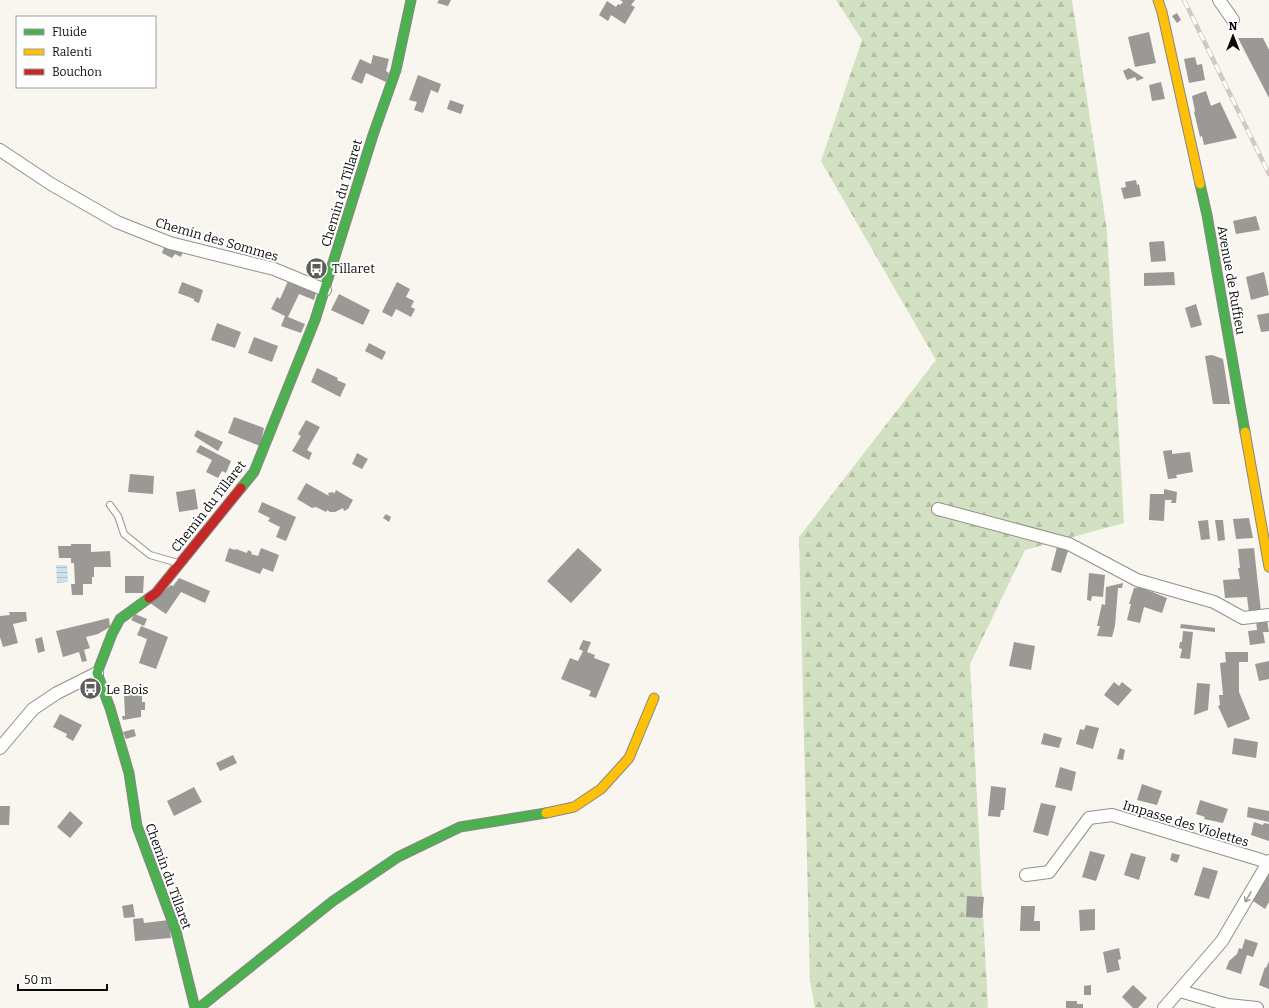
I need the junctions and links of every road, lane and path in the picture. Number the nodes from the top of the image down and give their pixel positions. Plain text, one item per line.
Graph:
1 (411, 0) edge
2 (1158, 0) edge
3 (1218, 0) edge
4 (1233, 20) dead end
5 (0, 150) edge
6 (325, 290) junction
7 (110, 506) dead end
8 (938, 509) dead end
9 (179, 564) junction
10 (1269, 567) edge
11 (1269, 615) edge
12 (97, 673) junction
13 (654, 698) dead end
14 (0, 748) edge
15 (1268, 862) edge
16 (1026, 875) dead end
17 (1180, 991) junction
18 (195, 1008) edge
19 (199, 1008) edge
20 (1164, 1008) edge
21 (1257, 1008) edge

1 - 6 street, Chemin du Tillaret
2 - 10 street, Avenue de Ruffieu
3 - 4 street
5 - 6 street, Chemin des Sommes
6 - 9 street, Chemin du Tillaret
7 - 9 lane
8 - 11 street
9 - 12 street, Chemin du Tillaret
12 - 14 street
12 - 18 street, Chemin du Tillaret
13 - 19 street
15 - 16 street, Impasse des Violettes
15 -> 17 street
17 - 20 street
17 - 21 street

